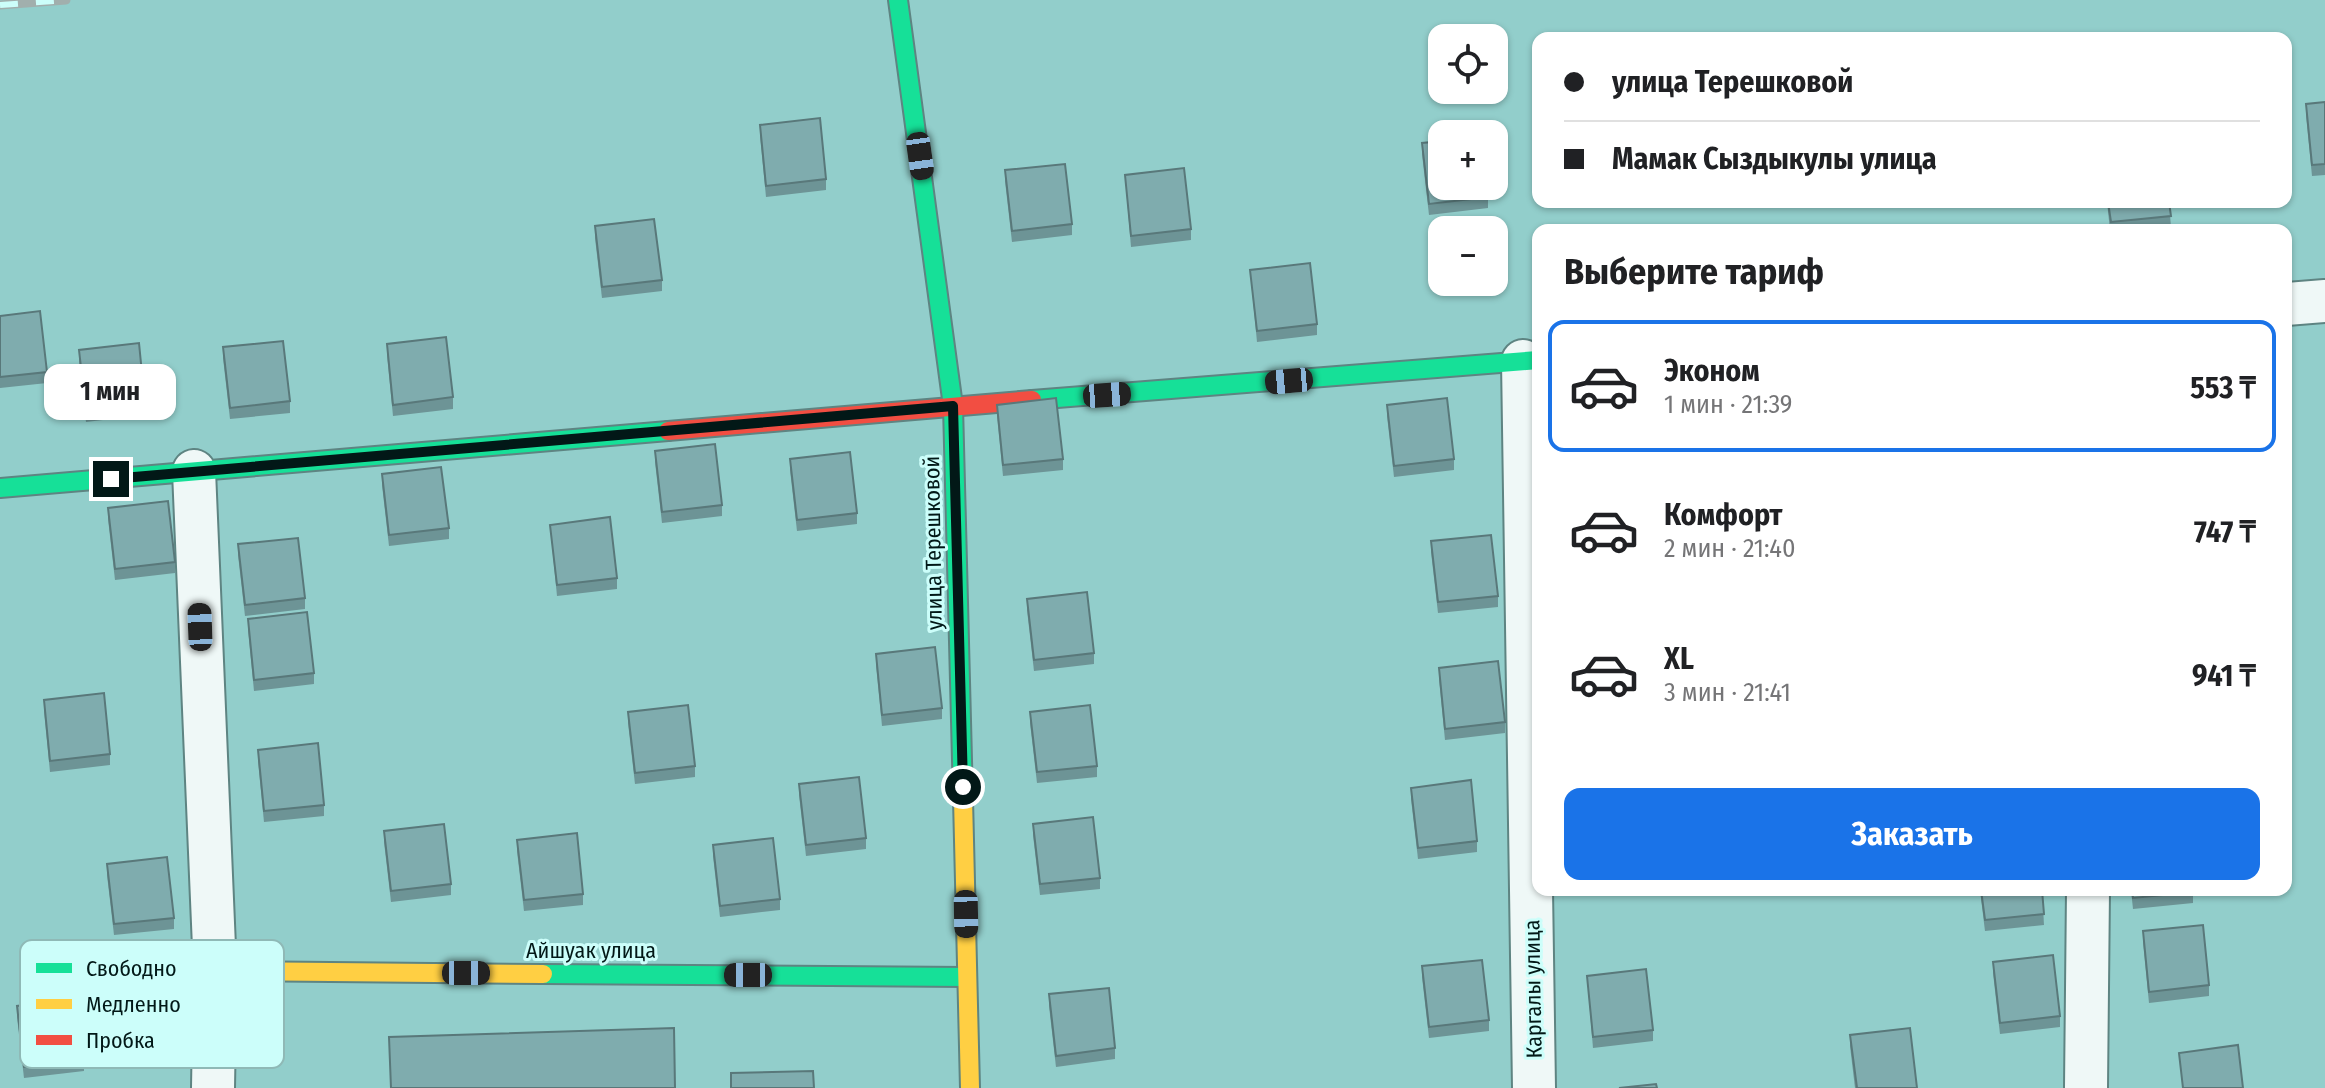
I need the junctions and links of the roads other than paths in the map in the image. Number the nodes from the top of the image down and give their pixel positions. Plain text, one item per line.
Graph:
1 (898, 0) edge
2 (2325, 301) edge
3 (2292, 304) edge
4 (1530, 361) edge
5 (953, 406) junction
6 (194, 471) junction
7 (0, 488) edge
8 (1532, 724) edge
9 (1533, 896) edge
10 (2088, 896) edge
11 (214, 940) edge
12 (284, 972) edge
13 (967, 977) junction
14 (213, 1068) edge
15 (213, 1088) edge
16 (970, 1088) edge
17 (1534, 1088) edge
18 (2086, 1088) edge

1 - 5 street, улица Терешковой
2 - 3 street
4 - 5 street
4 - 8 street, Каргалы улица
5 - 6 street
5 - 13 street, улица Терешковой
6 - 7 street
6 - 11 street
9 - 17 street, Каргалы улица
10 - 18 street
12 - 13 street, Айшуак улица
13 - 16 street, улица Терешковой
14 - 15 street

